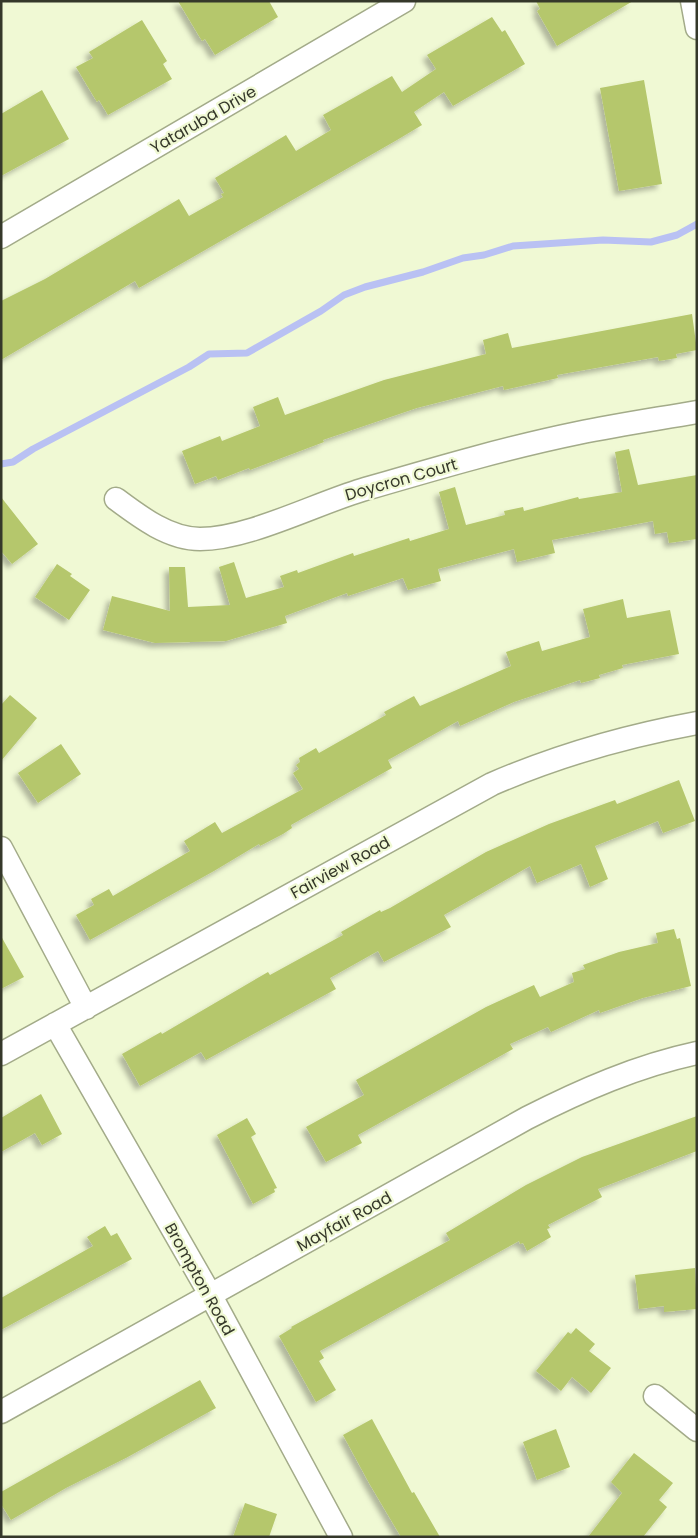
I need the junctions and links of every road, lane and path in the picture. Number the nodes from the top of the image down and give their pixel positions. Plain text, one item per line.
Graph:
1 (404, 1) edge
2 (692, 1) edge
3 (697, 28) edge
4 (1, 237) edge
5 (697, 412) edge
6 (116, 499) dead end
7 (697, 723) edge
8 (1, 848) edge
9 (86, 1008) junction
10 (55, 1024) junction
11 (697, 1053) edge
12 (1, 1054) edge
13 (211, 1296) junction
14 (655, 1396) dead end
15 (1, 1412) edge
16 (697, 1430) edge
17 (341, 1537) edge

1 - 4 street, Yataruba Drive
2 - 3 street
5 - 6 street, Doycron Court
7 - 9 street, Fairview Road
8 - 9 street
9 - 10 street, Fairview Road
10 - 12 street, Fairview Road
10 - 13 street, Brompton Road
11 - 13 street, Mayfair Road
13 - 15 street, Mayfair Road
13 - 17 street, Brompton Road
14 - 16 street

